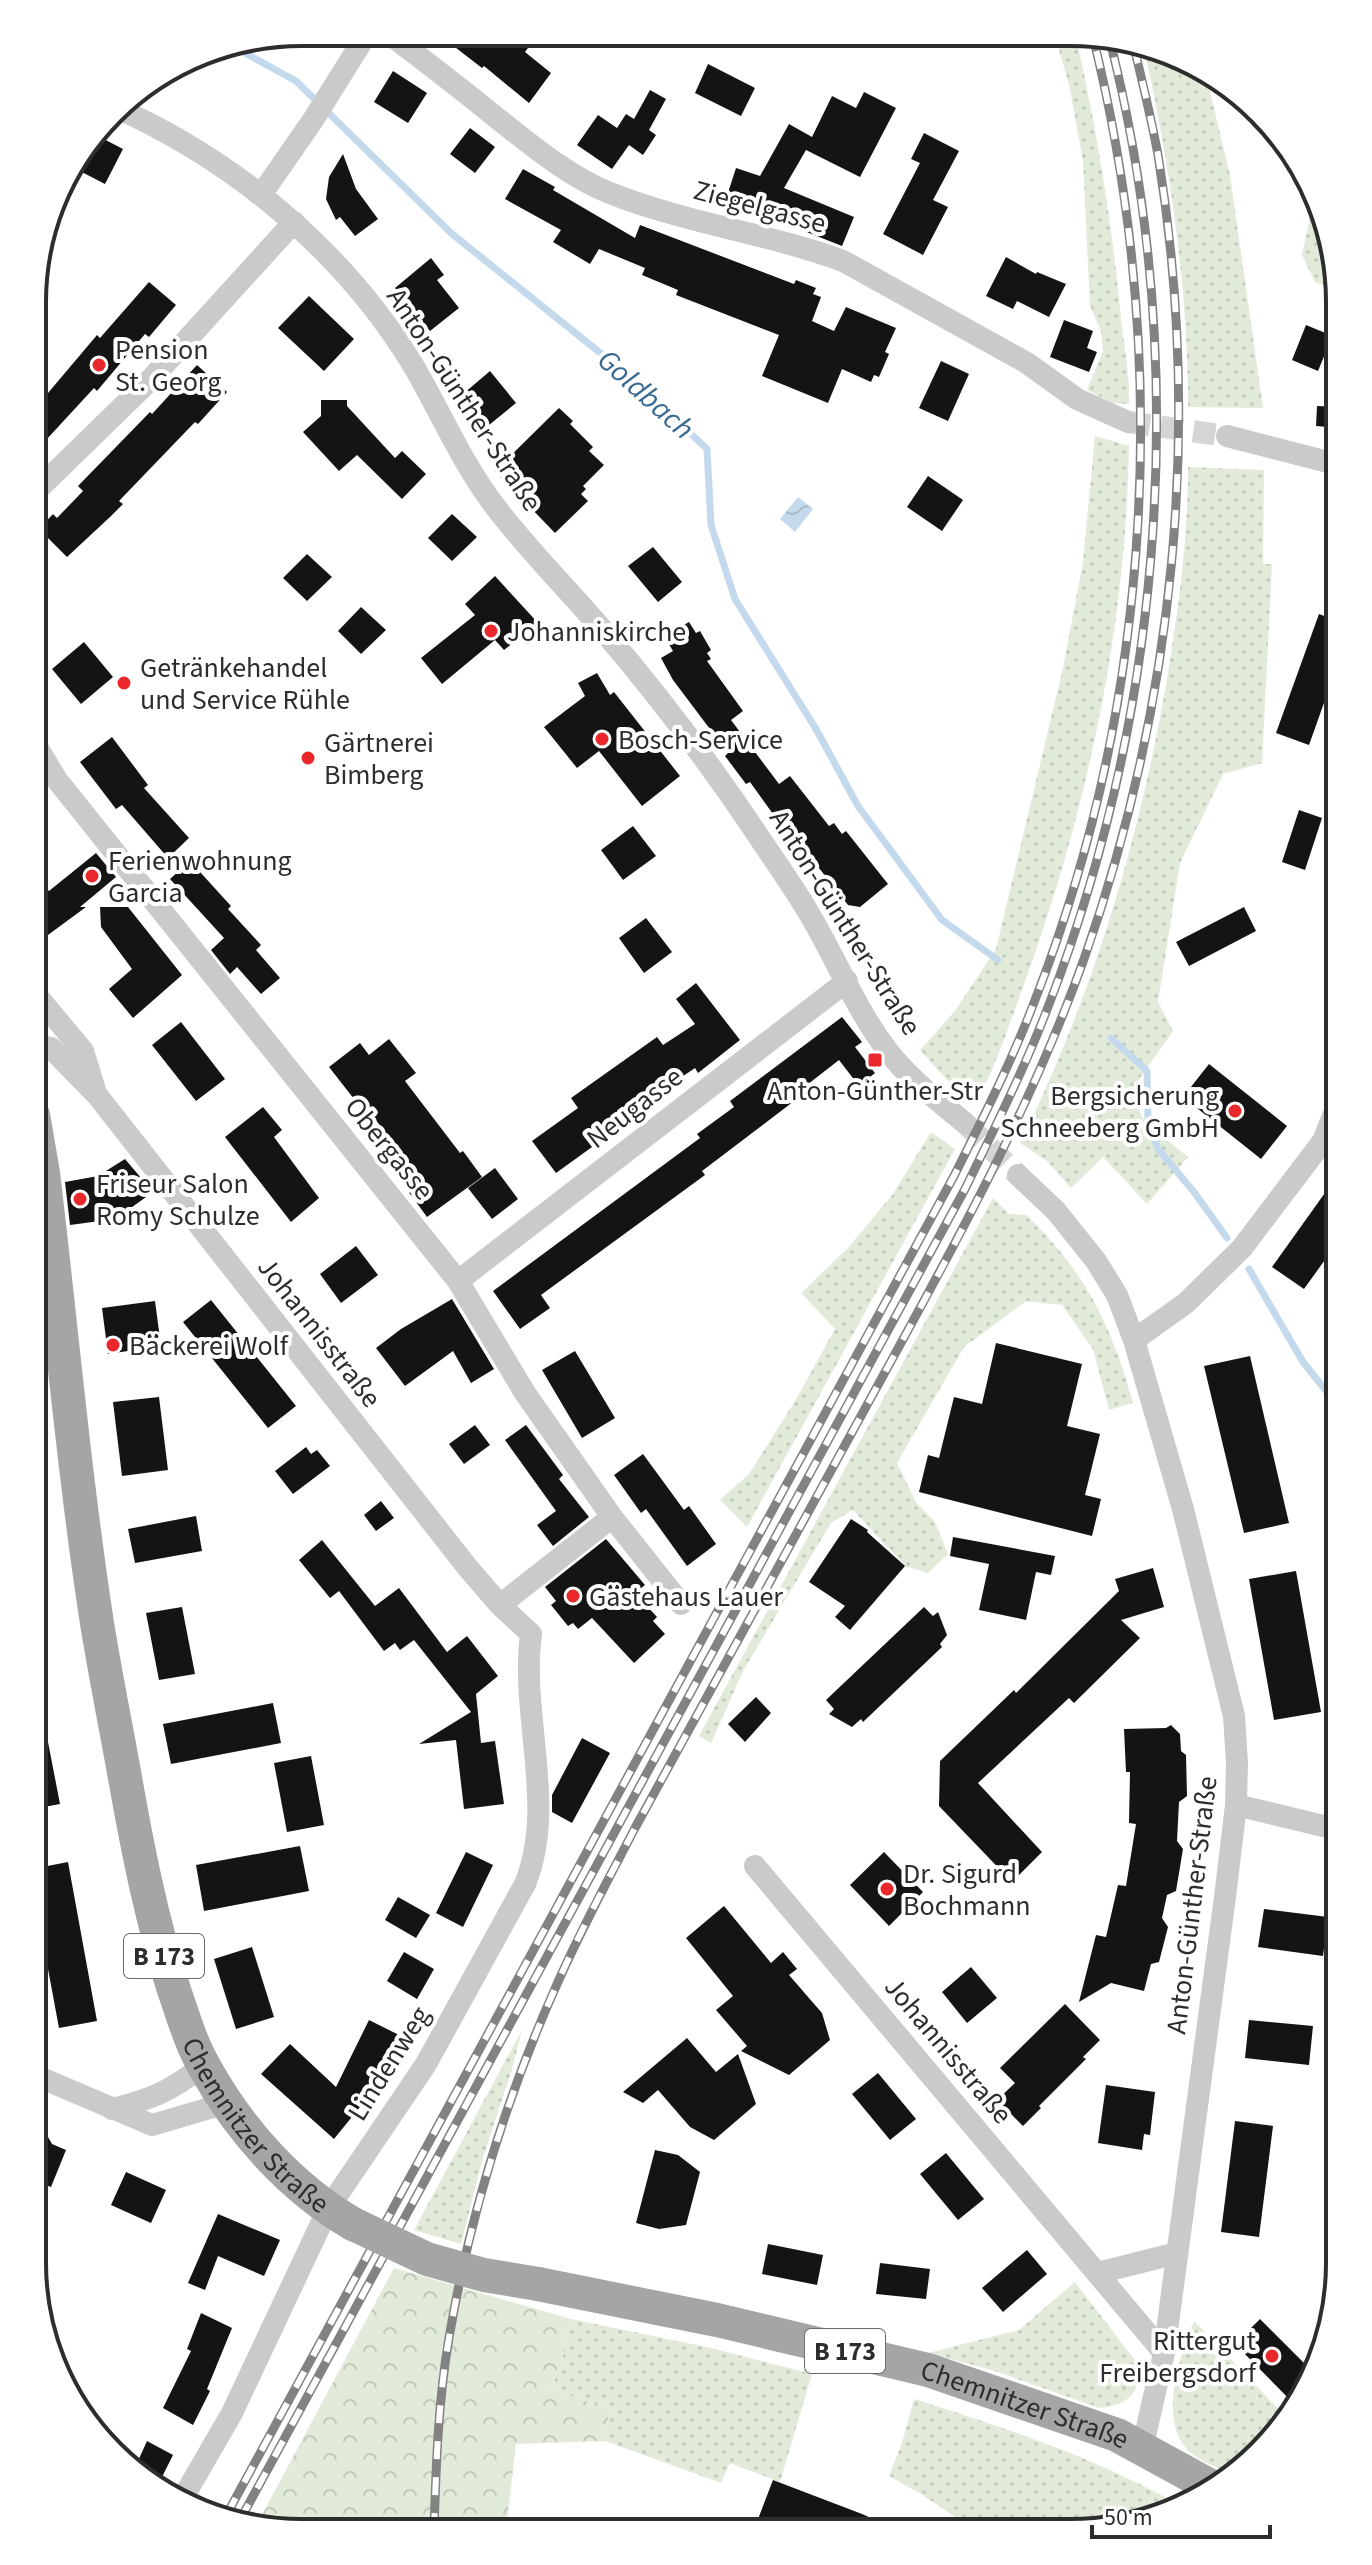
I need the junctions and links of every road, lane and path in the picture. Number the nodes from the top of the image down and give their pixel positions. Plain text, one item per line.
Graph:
1 (360, 46) edge
2 (405, 46) edge
3 (129, 114) edge
4 (261, 195) junction
5 (294, 222) junction
6 (1128, 422) tunnel mouth
7 (1227, 436) tunnel mouth
8 (1326, 461) edge
9 (46, 481) edge
10 (46, 762) edge
11 (847, 981) junction
12 (46, 1007) edge
13 (46, 1047) edge
14 (97, 1095) junction
15 (966, 1124) tunnel mouth
16 (1326, 1153) edge
17 (1018, 1175) tunnel mouth
18 (46, 1218) edge
19 (458, 1281) junction
20 (1134, 1340) junction
21 (612, 1517) junction
22 (681, 1604) dead end
23 (500, 1605) junction
24 (531, 1634) joint
25 (1236, 1805) junction
26 (1325, 1826) edge
27 (755, 1866) dead end
28 (203, 2066) junction
29 (46, 2080) edge
30 (227, 2103) junction
31 (112, 2109) junction
32 (341, 2216) junction
33 (1177, 2253) junction
34 (1098, 2273) junction
35 (1164, 2353) junction
36 (1142, 2449) junction
37 (1203, 2482) edge
38 (187, 2491) edge

1 - 4 street
2 - 6 street, Ziegelgasse
3 - 4 street, Anton-Günther-Straße
4 - 5 street, Anton-Günther-Straße
5 - 9 street
5 - 11 street, Anton-Günther-Straße
7 - 8 street
10 - 19 street, Obergasse
11 - 15 street, Anton-Günther-Straße
11 - 19 street, Neugasse
12 - 14 street, Johannisstraße
13 - 14 street, Johannisstraße
14 - 23 street, Johannisstraße
16 - 20 street
17 - 20 street, Anton-Günther-Straße
18 - 28 main road, Chemnitzer Straße / B 173
19 - 21 street, Obergasse
20 - 25 street, Anton-Günther-Straße
21 - 22 street, Obergasse
21 - 23 street
23 - 24 street, Johannisstraße
24 - 32 street, Lindenweg
25 - 26 street
25 - 33 street, Anton-Günther-Straße
27 - 34 street, Johannisstraße
28 - 30 main road, Chemnitzer Straße / B 173
28 - 31 street
29 - 31 street
30 - 31 street
30 - 32 main road, Chemnitzer Straße / B 173
32 - 36 main road, Chemnitzer Straße / B 173, bridge
32 - 38 street, Lindenweg
33 - 34 street
33 - 35 street, Anton-Günther-Straße
34 - 35 street, Johannisstraße
35 - 36 street, Anton-Günther-Straße
36 - 37 main road, Chemnitzer Straße / B 173

